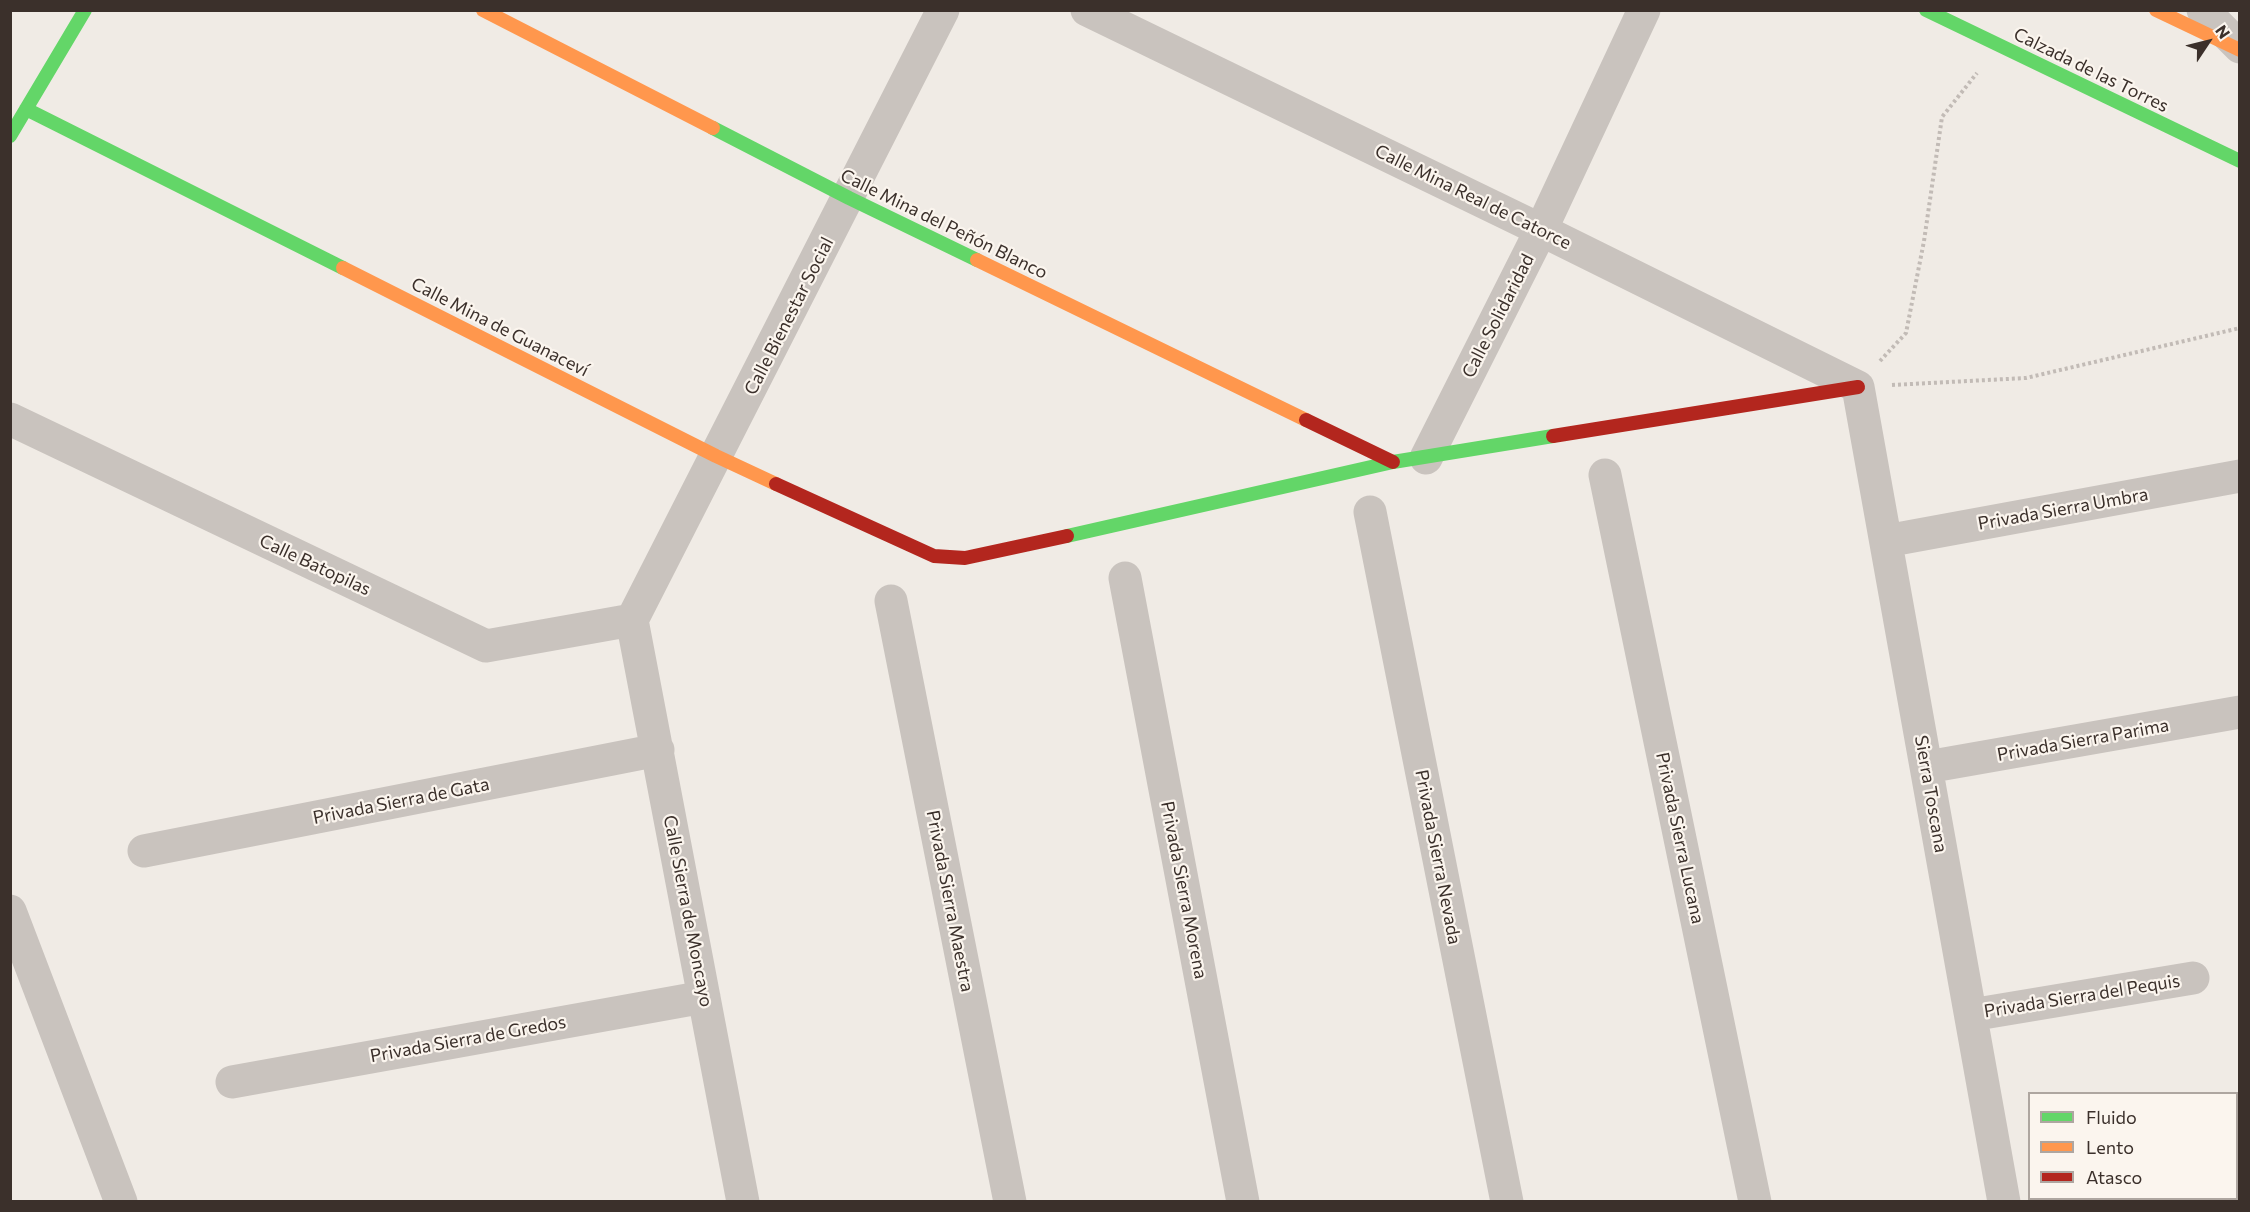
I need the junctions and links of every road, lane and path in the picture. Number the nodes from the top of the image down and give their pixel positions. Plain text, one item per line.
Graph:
1 (85, 10) edge
2 (483, 10) edge
3 (944, 10) edge
4 (1087, 10) edge
5 (1644, 10) edge
6 (1926, 10) edge
7 (2156, 10) edge
8 (2203, 10) edge
9 (1999, 45) junction
10 (2240, 48) edge
11 (26, 109) junction
12 (10, 136) edge
13 (2240, 161) edge
14 (849, 198) junction
15 (1541, 230) junction
16 (2240, 328) edge
17 (1858, 387) junction
18 (10, 419) edge
19 (716, 456) junction
20 (1426, 458) junction
21 (1393, 462) junction
22 (1605, 475) dead end
23 (2240, 476) edge
24 (1370, 512) dead end
25 (1886, 541) junction
26 (1125, 578) dead end
27 (891, 601) dead end
28 (633, 620) junction
29 (2240, 712) edge
30 (657, 750) junction
31 (1927, 767) junction
32 (144, 851) dead end
33 (10, 911) edge
34 (2193, 978) dead end
35 (704, 997) junction
36 (1971, 1015) junction
37 (232, 1082) dead end
38 (121, 1202) edge
39 (743, 1202) edge
40 (1010, 1202) edge
41 (1243, 1202) edge
42 (1507, 1202) edge
43 (1755, 1202) edge
44 (2004, 1202) edge

1 - 11 street
2 - 14 street, Calle Mina del Peñón Blanco
3 - 14 street, Calle Bienestar Social
4 - 15 street, Calle Mina Real de Catorce
5 - 15 street, Calle Solidaridad
6 - 9 street, Calzada de las Torres
7 - 10 street
8 - 10 street
9 - 13 street, Calzada de las Torres
9 - 17 path
11 - 12 street
11 - 19 street, Calle Mina de Guanaceví
14 - 19 street, Calle Bienestar Social
14 - 21 street, Calle Mina del Peñón Blanco
15 - 17 street, Calle Mina Real de Catorce
15 - 20 street, Calle Solidaridad
16 - 17 path
17 - 20 street, Calle Mina de Guanaceví
17 - 25 street, Sierra Toscana
18 - 28 street, Calle Batopilas
19 - 21 street, Calle Mina de Guanaceví
19 - 28 street, Calle Bienestar Social
20 - 21 street, Calle Mina de Guanaceví
22 - 43 street, Privada Sierra Lucana
23 - 25 street, Privada Sierra Umbra
24 - 42 street, Privada Sierra Nevada
25 - 31 street, Sierra Toscana
26 - 41 street, Privada Sierra Morena
27 - 40 street, Privada Sierra Maestra
28 - 30 street, Calle Sierra de Moncayo
29 - 31 street, Privada Sierra Parima
30 - 32 street, Privada Sierra de Gata
30 - 35 street, Calle Sierra de Moncayo
31 - 36 street, Sierra Toscana
33 - 38 street
34 - 36 street, Privada Sierra del Pequis
35 - 37 street, Privada Sierra de Gredos
35 - 39 street, Calle Sierra de Moncayo
36 - 44 street, Sierra Toscana

